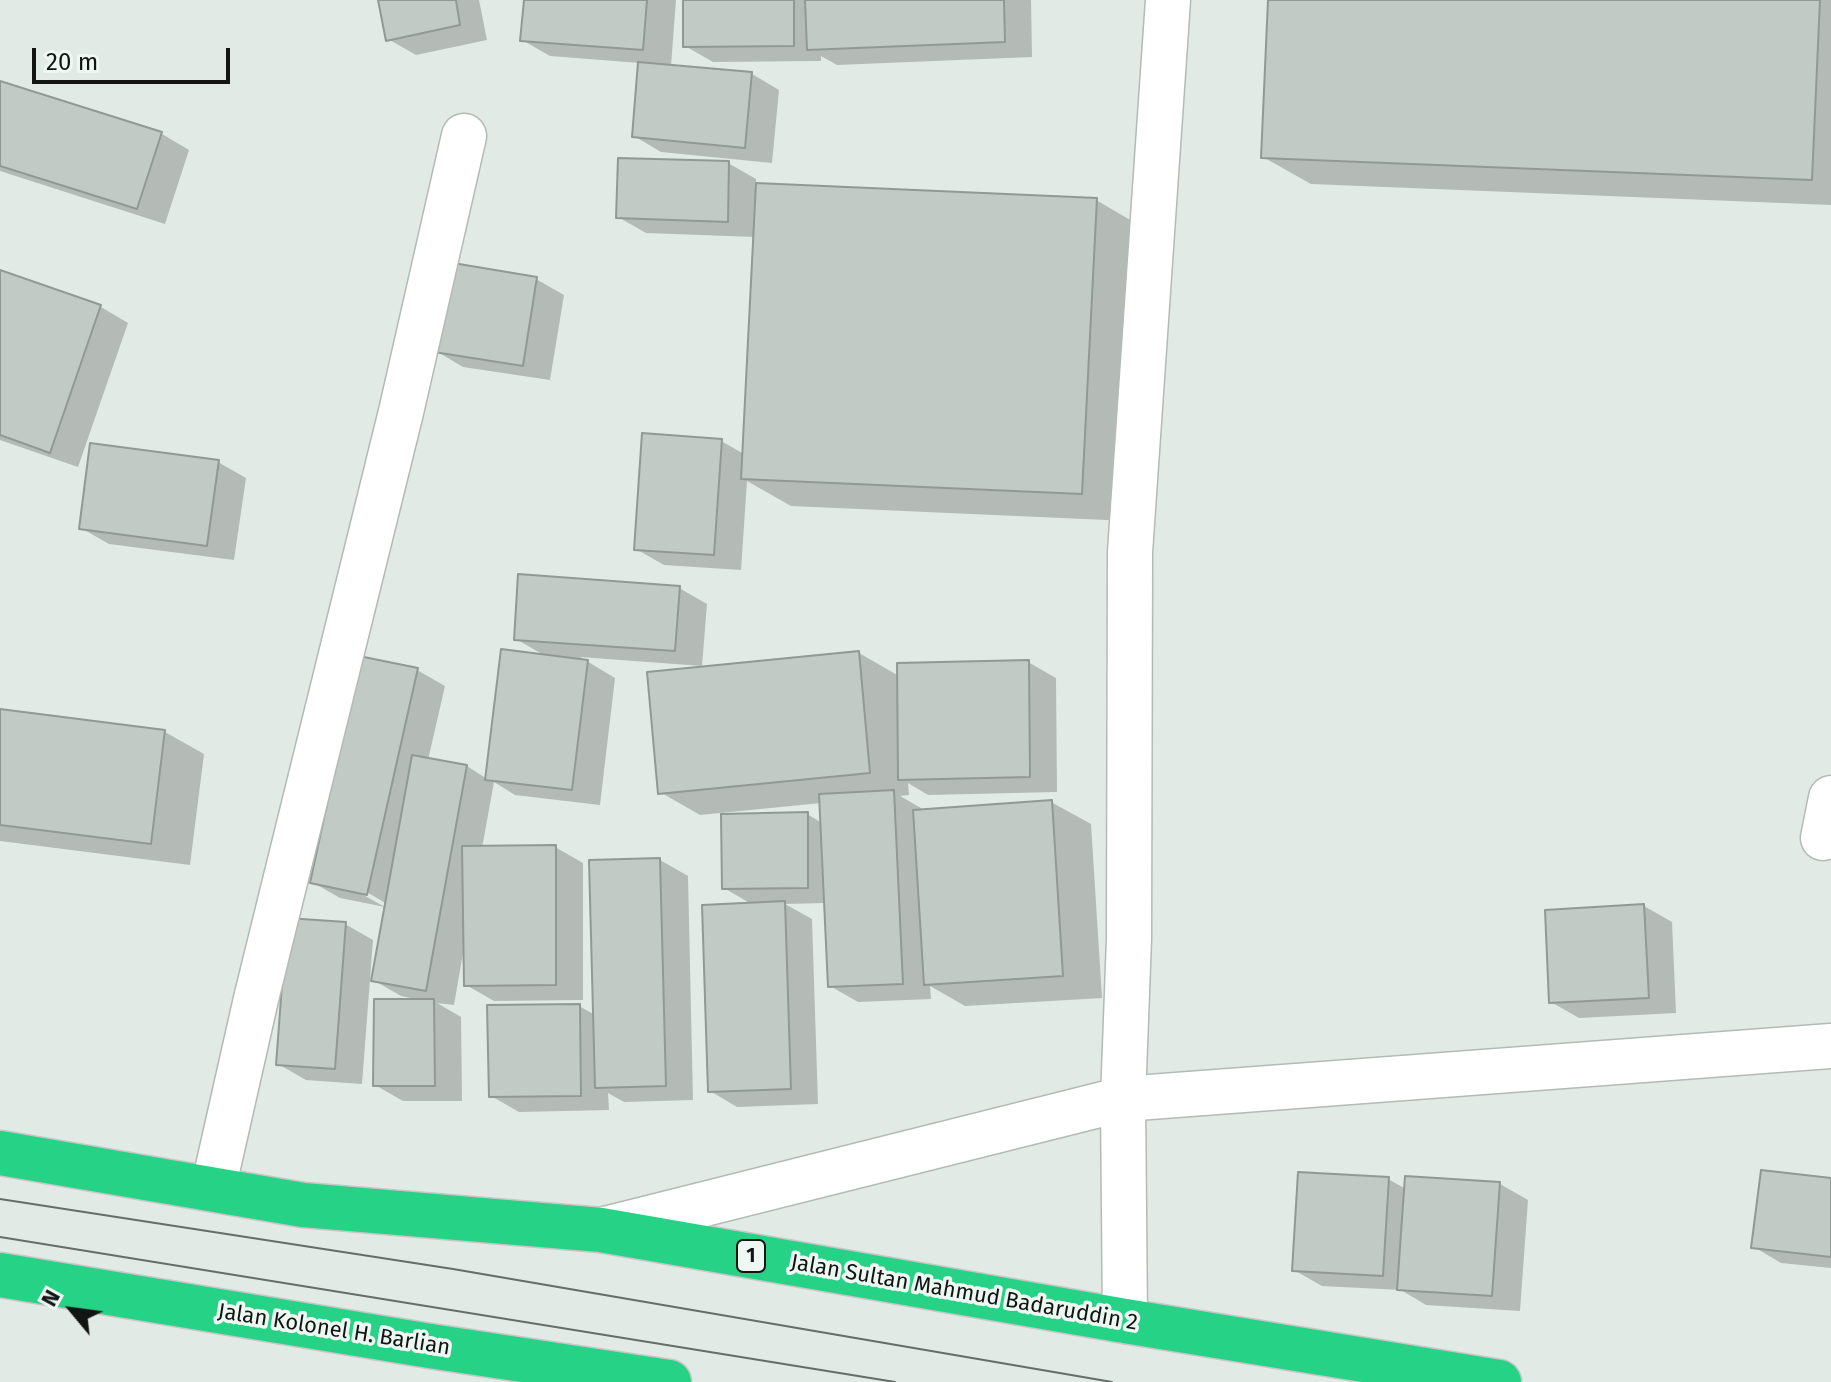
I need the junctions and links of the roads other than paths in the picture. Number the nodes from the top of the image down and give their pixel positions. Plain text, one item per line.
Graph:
1 (1168, 0) edge
2 (464, 136) dead end
3 (1831, 1046) edge
4 (1123, 1099) junction
5 (0, 1153) edge
6 (213, 1189) junction
7 (601, 1230) junction
8 (0, 1275) edge
9 (1125, 1321) junction
10 (669, 1382) edge
11 (1499, 1382) edge

1 - 4 street
2 - 6 street
3 - 4 street
4 - 7 street
4 - 9 street
5 - 6 highway, Jalan Sultan Mahmud Badaruddin 2 / 1
6 - 7 highway, Jalan Sultan Mahmud Badaruddin 2 / 1
7 - 9 highway, Jalan Sultan Mahmud Badaruddin 2 / 1
8 - 10 highway, Jalan Kolonel H. Barlian
9 - 11 highway, Jalan Sultan Mahmud Badaruddin 2 / 1

